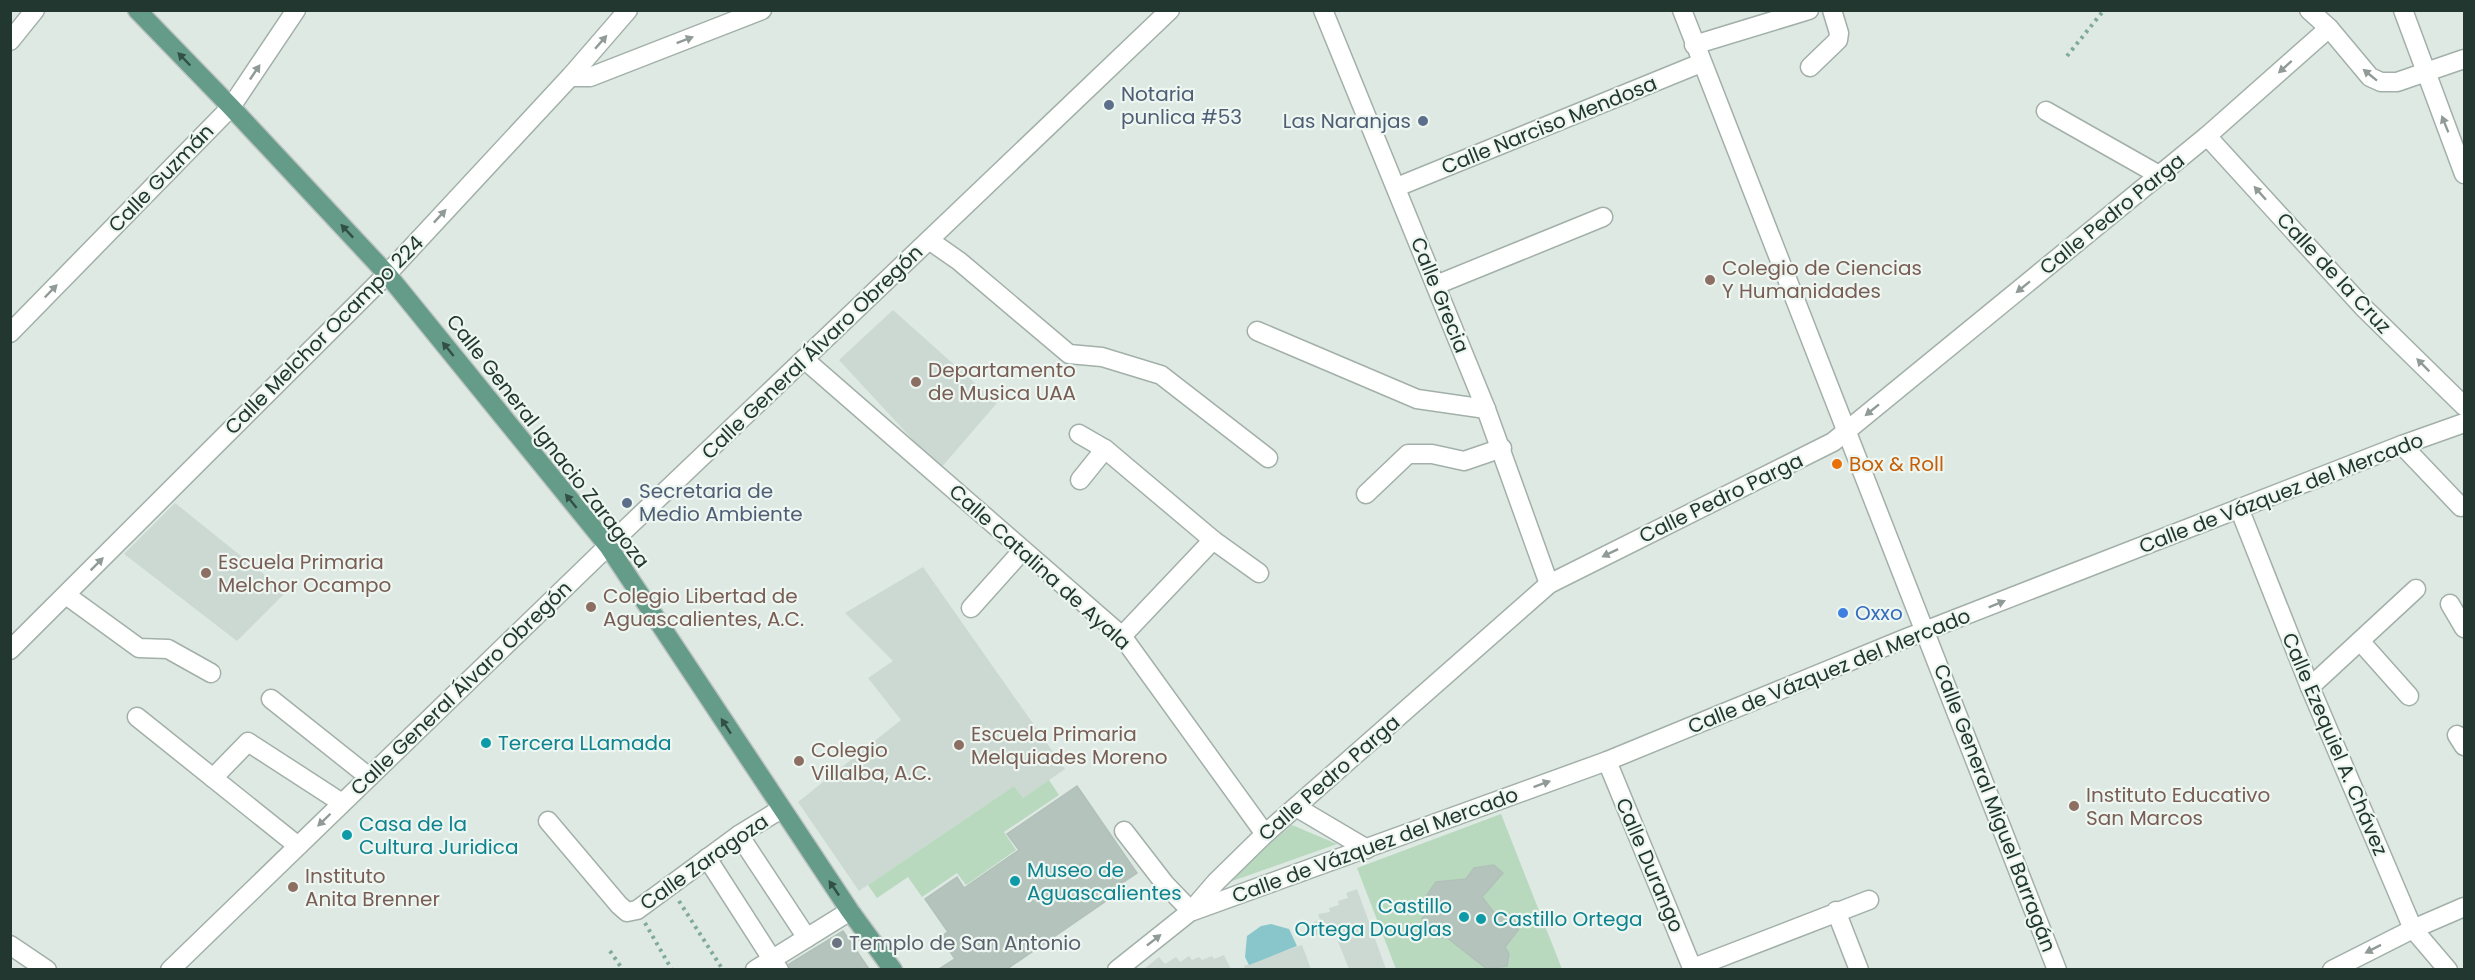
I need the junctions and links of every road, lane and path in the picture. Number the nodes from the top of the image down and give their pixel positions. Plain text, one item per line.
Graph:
1 (35, 10) edge
2 (137, 10) edge
3 (296, 10) edge
4 (628, 10) edge
5 (762, 10) edge
6 (1170, 10) edge
7 (1323, 10) edge
8 (1682, 10) edge
9 (1809, 10) edge
10 (1832, 10) edge
11 (2104, 10) edge
12 (2308, 10) edge
13 (2403, 10) edge
14 (2329, 28) junction
15 (10, 41) edge
16 (1694, 45) junction
17 (2067, 56) dead end
18 (2464, 58) edge
19 (1701, 63) junction
20 (1810, 67) dead end
21 (2425, 74) junction
22 (570, 77) junction
23 (231, 107) junction
24 (2046, 111) dead end
25 (2207, 136) junction
26 (2464, 174) edge
27 (2159, 175) junction
28 (1397, 187) junction
29 (1603, 217) dead end
30 (929, 240) junction
31 (387, 274) junction
32 (1436, 285) junction
33 (1257, 331) dead end
34 (10, 333) edge
35 (804, 359) junction
36 (2464, 406) edge
37 (1486, 409) junction
38 (2464, 423) edge
39 (1847, 431) junction
40 (1079, 434) dead end
41 (2402, 445) junction
42 (1502, 448) junction
43 (1105, 449) junction
44 (1268, 458) dead end
45 (1080, 480) dead end
46 (1366, 494) dead end
47 (2460, 507) dead end
48 (2239, 508) junction
49 (1213, 540) junction
50 (608, 546) junction
51 (1022, 551) junction
52 (1260, 573) dead end
53 (1549, 584) junction
54 (2416, 589) dead end
55 (66, 595) junction
56 (2450, 604) dead end
57 (971, 608) dead end
58 (2464, 628) edge
59 (1926, 632) junction
60 (1122, 636) junction
61 (2360, 641) junction
62 (10, 650) edge
63 (210, 673) dead end
64 (2310, 687) junction
65 (2409, 696) dead end
66 (271, 699) dead end
67 (137, 717) dead end
68 (1607, 761) junction
69 (369, 777) junction
70 (213, 778) junction
71 (342, 803) junction
72 (1296, 807) junction
73 (781, 809) junction
74 (548, 821) dead end
75 (1124, 831) dead end
76 (1265, 834) junction
77 (739, 835) junction
78 (298, 846) junction
79 (1367, 849) junction
80 (707, 858) junction
81 (669, 885) junction
82 (1869, 900) dead end
83 (2464, 907) edge
84 (632, 911) junction
85 (850, 911) junction
86 (1191, 911) junction
87 (1836, 911) junction
88 (2413, 929) junction
89 (807, 938) junction
90 (10, 945) edge
91 (609, 951) dead end
92 (775, 964) edge
93 (47, 969) edge
94 (170, 969) edge
95 (623, 969) edge
96 (672, 969) edge
97 (723, 969) edge
98 (755, 969) edge
99 (893, 969) edge
100 (1117, 969) edge
101 (1693, 969) edge
102 (1859, 969) edge
103 (2057, 969) edge
104 (2332, 969) edge
105 (2448, 969) edge

1 - 15 street
23 -> 2 main road, Calle General Ignacio Zaragoza
23 -> 3 street, Calle Guzmán
22 -> 4 street, Calle Melchor Ocampo 224
22 -> 5 street
6 - 30 street, Calle General Álvaro Obregón
7 - 28 street, Calle Grecia
8 - 16 street, Calle General Miguel Barragán
9 - 16 street
10 - 20 street
11 - 17 path
12 - 14 street
13 - 21 street
21 -> 14 street
14 -> 25 street, Calle Pedro Parga
16 - 19 street, Calle General Miguel Barragán
18 - 21 street
19 - 28 street, Calle Narciso Mendosa
19 - 39 street, Calle General Miguel Barragán
26 -> 21 street
31 -> 22 street, Calle Melchor Ocampo 224
31 -> 23 main road, Calle General Ignacio Zaragoza
34 -> 23 street, Calle Guzmán
24 - 27 street
25 - 27 street, Calle Pedro Parga
36 -> 25 street, Calle de la Cruz
27 -> 39 street, Calle Pedro Parga
28 - 32 street, Calle Grecia
29 - 32 street
30 - 35 street, Calle General Álvaro Obregón
30 - 44 street
50 -> 31 main road, Calle General Ignacio Zaragoza
55 -> 31 street, Calle Melchor Ocampo 224
32 - 37 street, Calle Grecia
33 - 37 street
35 - 50 street, Calle General Álvaro Obregón
35 - 51 street, Calle Catalina de Ayala
37 - 42 street, Calle Grecia
38 - 41 street, Calle de Vázquez del Mercado
39 -> 53 street, Calle Pedro Parga
39 - 59 street, Calle General Miguel Barragán
40 - 43 street
41 - 47 street
41 - 48 street, Calle de Vázquez del Mercado
42 - 46 street
42 - 53 street, Calle Grecia
43 - 45 street
43 - 49 street
59 -> 48 street, Calle de Vázquez del Mercado
48 - 64 street, Calle Ezequiel A. Chávez
49 - 52 street
49 - 60 street
50 - 69 street, Calle General Álvaro Obregón
73 -> 50 main road, Calle General Ignacio Zaragoza
51 - 57 street
51 - 60 street, Calle Catalina de Ayala
53 - 72 street, Calle Pedro Parga
54 - 61 street
55 - 62 street, Calle Melchor Ocampo 224
55 - 63 street
56 - 58 street
59 - 68 street, Calle de Vázquez del Mercado
59 - 103 street, Calle General Miguel Barragán
60 - 76 street, Calle Catalina de Ayala
61 - 64 street
61 - 65 street
64 - 88 street, Calle Ezequiel A. Chávez
66 - 69 street
67 - 70 street
79 -> 68 street, Calle de Vázquez del Mercado
68 - 101 street, Calle Durango
69 - 71 street, Calle General Álvaro Obregón
70 - 71 street
70 - 78 street
71 -> 78 street, Calle General Álvaro Obregón
72 - 76 street, Calle Pedro Parga
72 - 79 street
73 - 77 street, Calle Zaragoza
85 -> 73 main road, Calle General Ignacio Zaragoza
74 - 84 street
75 - 86 street
76 - 86 street, Calle Pedro Parga
77 - 80 street, Calle Zaragoza
77 - 89 street
78 - 94 street, Calle General Álvaro Obregón
79 - 86 street, Calle de Vázquez del Mercado
80 - 81 street, Calle Zaragoza
80 - 92 street
81 - 84 street, Calle Zaragoza
81 - 97 path
82 - 87 street
83 - 88 street
84 - 96 path
85 - 89 street
85 - 99 main road, Calle General Ignacio Zaragoza
100 -> 86 street, Calle Pedro Parga
87 - 101 street
87 - 102 street
88 -> 104 street
88 - 105 street, Calle Ezequiel A. Chávez
89 - 92 street
90 - 93 street
91 - 95 path
92 - 98 street

